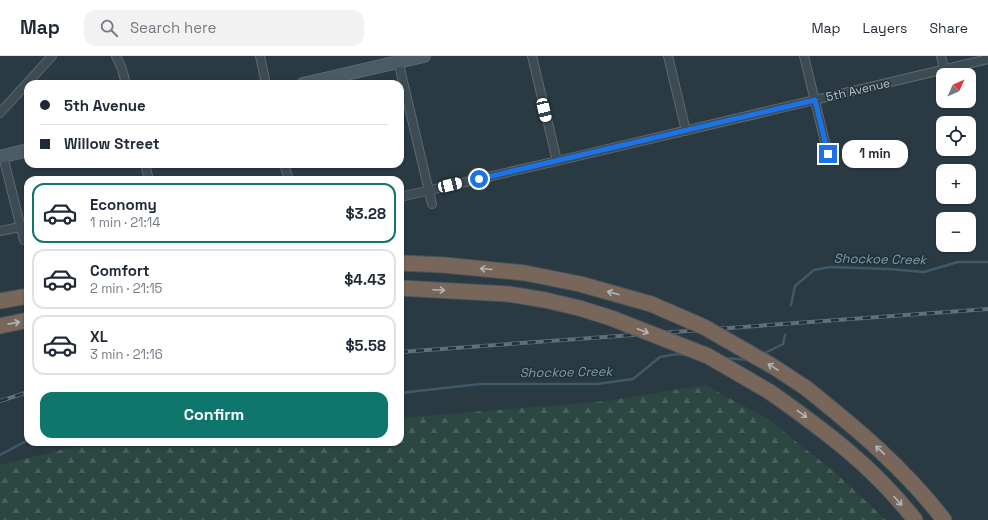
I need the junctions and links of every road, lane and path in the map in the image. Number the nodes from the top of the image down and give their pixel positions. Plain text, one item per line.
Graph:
1 (52, 56) edge
2 (116, 56) edge
3 (122, 56) edge
4 (260, 56) edge
5 (424, 56) edge
6 (532, 56) edge
7 (668, 56) edge
8 (804, 56) edge
9 (941, 56) edge
10 (398, 59) edge
11 (988, 60) edge
12 (944, 68) edge
13 (953, 68) edge
14 (122, 69) junction
15 (936, 72) edge
16 (30, 80) edge
17 (125, 80) edge
18 (265, 80) edge
19 (318, 80) edge
20 (403, 80) edge
21 (404, 85) edge
22 (24, 87) edge
23 (815, 100) junction
24 (0, 113) edge
25 (686, 131) junction
26 (24, 151) edge
27 (828, 154) dead end
28 (1, 156) edge
29 (557, 162) junction
30 (428, 190) junction
31 (404, 196) edge
32 (432, 204) dead end
33 (20, 227) junction
34 (0, 232) edge
35 (24, 240) dead end
36 (404, 264) edge
37 (404, 288) edge
38 (24, 297) edge
39 (0, 301) edge
40 (24, 321) edge
41 (0, 326) edge
42 (915, 520) edge
43 (944, 520) edge

1 - 16 street
2 - 14 street
3 - 14 street
4 - 18 street
5 - 10 main road
6 - 29 street
7 - 25 street
8 - 23 street
9 - 12 street
10 - 19 main road
10 - 20 street
11 - 13 street, 5th Avenue
14 - 17 street
15 - 23 street, 5th Avenue
21 - 30 street
22 - 24 street
23 - 25 street, 5th Avenue
23 - 27 street
25 - 29 street, 5th Avenue
26 - 28 main road
28 - 33 street
29 - 30 street, 5th Avenue
30 - 31 street, 5th Avenue
30 - 32 street
33 - 34 street
33 - 35 street
43 -> 36 highway, bridge
37 -> 42 highway, bridge
38 - 39 highway
41 -> 40 highway

